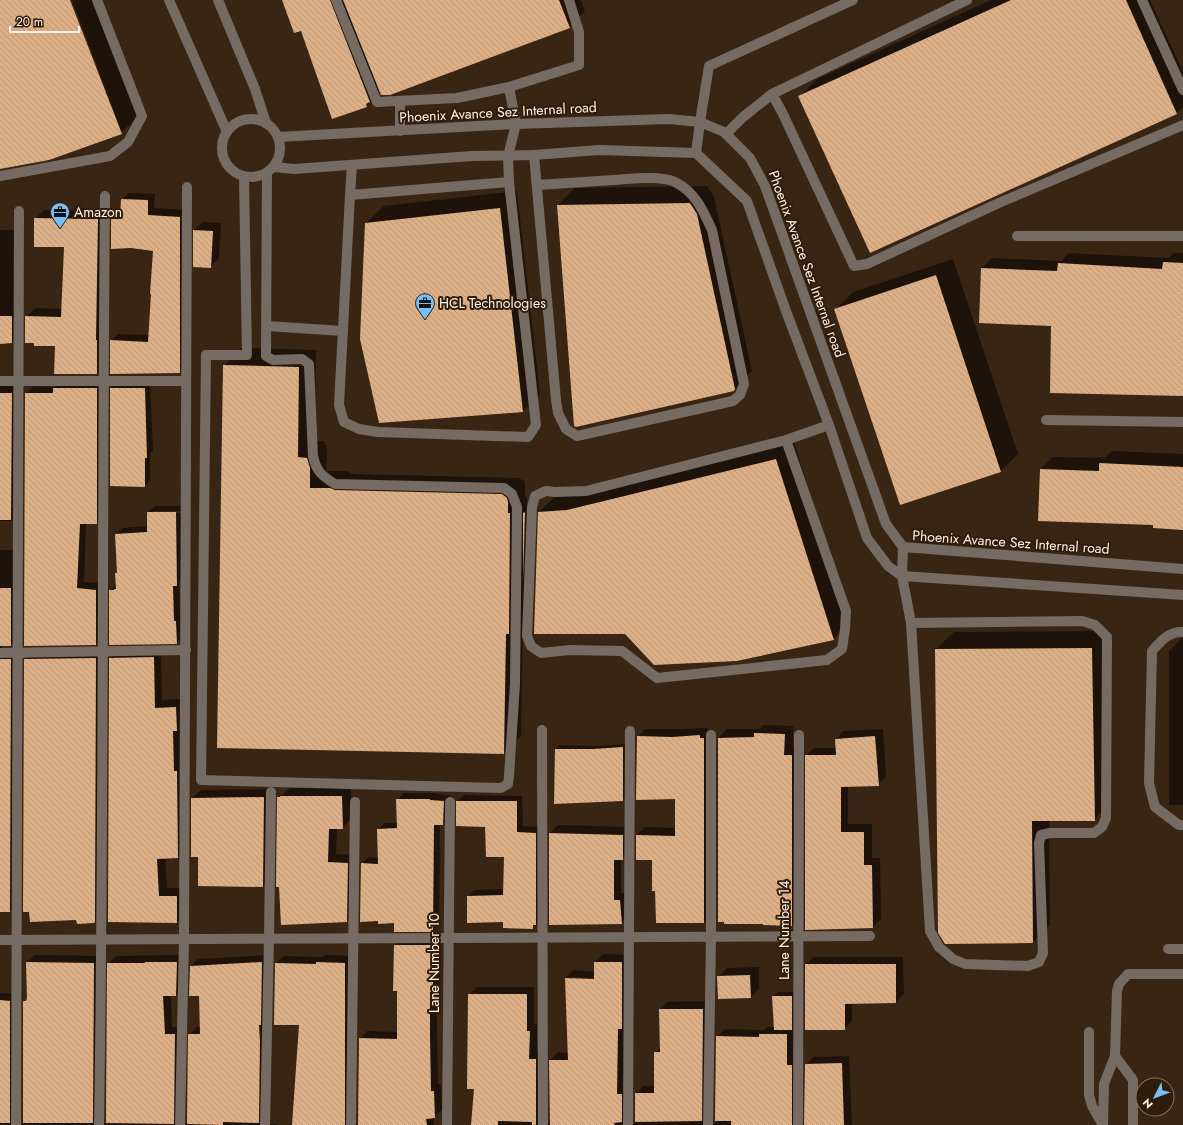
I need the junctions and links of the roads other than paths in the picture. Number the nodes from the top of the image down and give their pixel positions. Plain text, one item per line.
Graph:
1 (97, 0) edge
2 (169, 0) edge
3 (218, 0) edge
4 (336, 0) edge
5 (569, 0) edge
6 (853, 0) edge
7 (967, 0) edge
8 (1142, 0) edge
9 (509, 87) junction
10 (1183, 90) edge
11 (772, 94) junction
12 (400, 101) junction
13 (700, 122) junction
14 (266, 123) junction
15 (516, 124) junction
16 (1183, 125) edge
17 (400, 131) junction
18 (227, 132) junction
19 (726, 134) junction
20 (278, 137) junction
21 (696, 153) junction
22 (534, 155) junction
23 (508, 156) junction
24 (352, 165) junction
25 (270, 170) junction
26 (0, 176) edge
27 (244, 177) junction
28 (509, 182) junction
29 (537, 185) junction
30 (187, 187) dead end
31 (350, 195) junction
32 (105, 196) dead end
33 (19, 211) dead end
34 (1017, 236) dead end
35 (1183, 236) edge
36 (267, 326) junction
37 (343, 331) junction
38 (0, 381) edge
39 (104, 381) junction
40 (186, 381) junction
41 (18, 382) junction
42 (1046, 420) dead end
43 (1183, 422) edge
44 (829, 425) junction
45 (786, 440) junction
46 (903, 547) junction
47 (1183, 569) edge
48 (902, 576) junction
49 (1183, 595) edge
50 (911, 623) junction
51 (1183, 632) edge
52 (186, 650) junction
53 (103, 651) junction
54 (17, 652) junction
55 (0, 653) edge
56 (542, 730) dead end
57 (630, 731) dead end
58 (711, 735) dead end
59 (799, 735) dead end
60 (271, 792) dead end
61 (354, 802) dead end
62 (450, 802) dead end
63 (1183, 825) edge
64 (870, 936) dead end
65 (711, 937) junction
66 (798, 937) junction
67 (448, 938) junction
68 (543, 938) junction
69 (630, 938) junction
70 (102, 939) junction
71 (184, 939) junction
72 (270, 939) junction
73 (352, 939) junction
74 (0, 940) edge
75 (16, 940) junction
76 (1168, 949) dead end
77 (1183, 949) edge
78 (1183, 974) edge
79 (1089, 1032) dead end
80 (1115, 1056) junction
81 (16, 1125) edge
82 (99, 1125) edge
83 (180, 1125) edge
84 (265, 1125) edge
85 (351, 1125) edge
86 (447, 1125) edge
87 (544, 1125) edge
88 (628, 1125) edge
89 (708, 1125) edge
90 (798, 1125) edge
91 (1103, 1125) edge
92 (1133, 1125) edge

1 - 26 street
2 - 18 street
3 - 14 street
4 - 12 street
5 - 9 street
6 - 13 street
7 - 11 street
8 - 10 street
9 - 12 street
9 - 15 street
11 - 16 street
11 - 19 street
12 - 17 street
13 - 15 street, Phoenix Avance Sez Internal road
13 - 19 street, Phoenix Avance Sez Internal road
13 - 21 street
14 - 18 street
14 - 20 street
15 - 17 street, Phoenix Avance Sez Internal road
15 - 23 street
17 - 20 street, Phoenix Avance Sez Internal road
18 - 27 street
19 - 46 street, Phoenix Avance Sez Internal road
20 - 25 street
21 - 22 street
21 - 44 street
22 - 23 street
22 - 29 street
23 - 24 street
23 - 28 street
24 - 25 street
24 - 31 street
25 - 27 street
25 - 36 street
27 - 36 street
28 - 31 street
28 - 37 street
29 - 29 street
30 - 40 street
31 - 37 street
32 - 39 street
33 - 41 street
34 - 35 street
36 - 37 street
38 - 41 street
39 - 40 street
39 - 41 street
39 - 53 street
40 - 52 street
41 - 54 street
42 - 43 street
44 - 45 street
44 - 48 street
45 - 45 street
46 - 47 street, Phoenix Avance Sez Internal road
46 - 48 street
48 - 49 street
48 - 50 street
50 - 50 street
51 - 63 street
52 - 53 street
52 - 71 street
53 - 54 street
53 - 70 street
54 - 55 street
54 - 75 street
56 - 68 street
57 - 69 street
58 - 65 street
59 - 66 street, Lane Number 14
60 - 72 street
61 - 73 street
62 - 67 street, Lane Number 10
64 - 66 street
65 - 66 street
65 - 69 street
65 - 89 street
66 - 90 street, Lane Number 14
67 - 68 street
67 - 73 street
67 - 86 street, Lane Number 10
68 - 69 street
68 - 87 street
69 - 88 street
70 - 71 street
70 - 75 street
70 - 82 street
71 - 72 street
71 - 83 street
72 - 73 street
72 - 84 street
73 - 85 street
74 - 75 street
75 - 81 street
76 - 77 street
78 - 80 street
79 - 91 street
80 - 91 street
80 - 92 street

